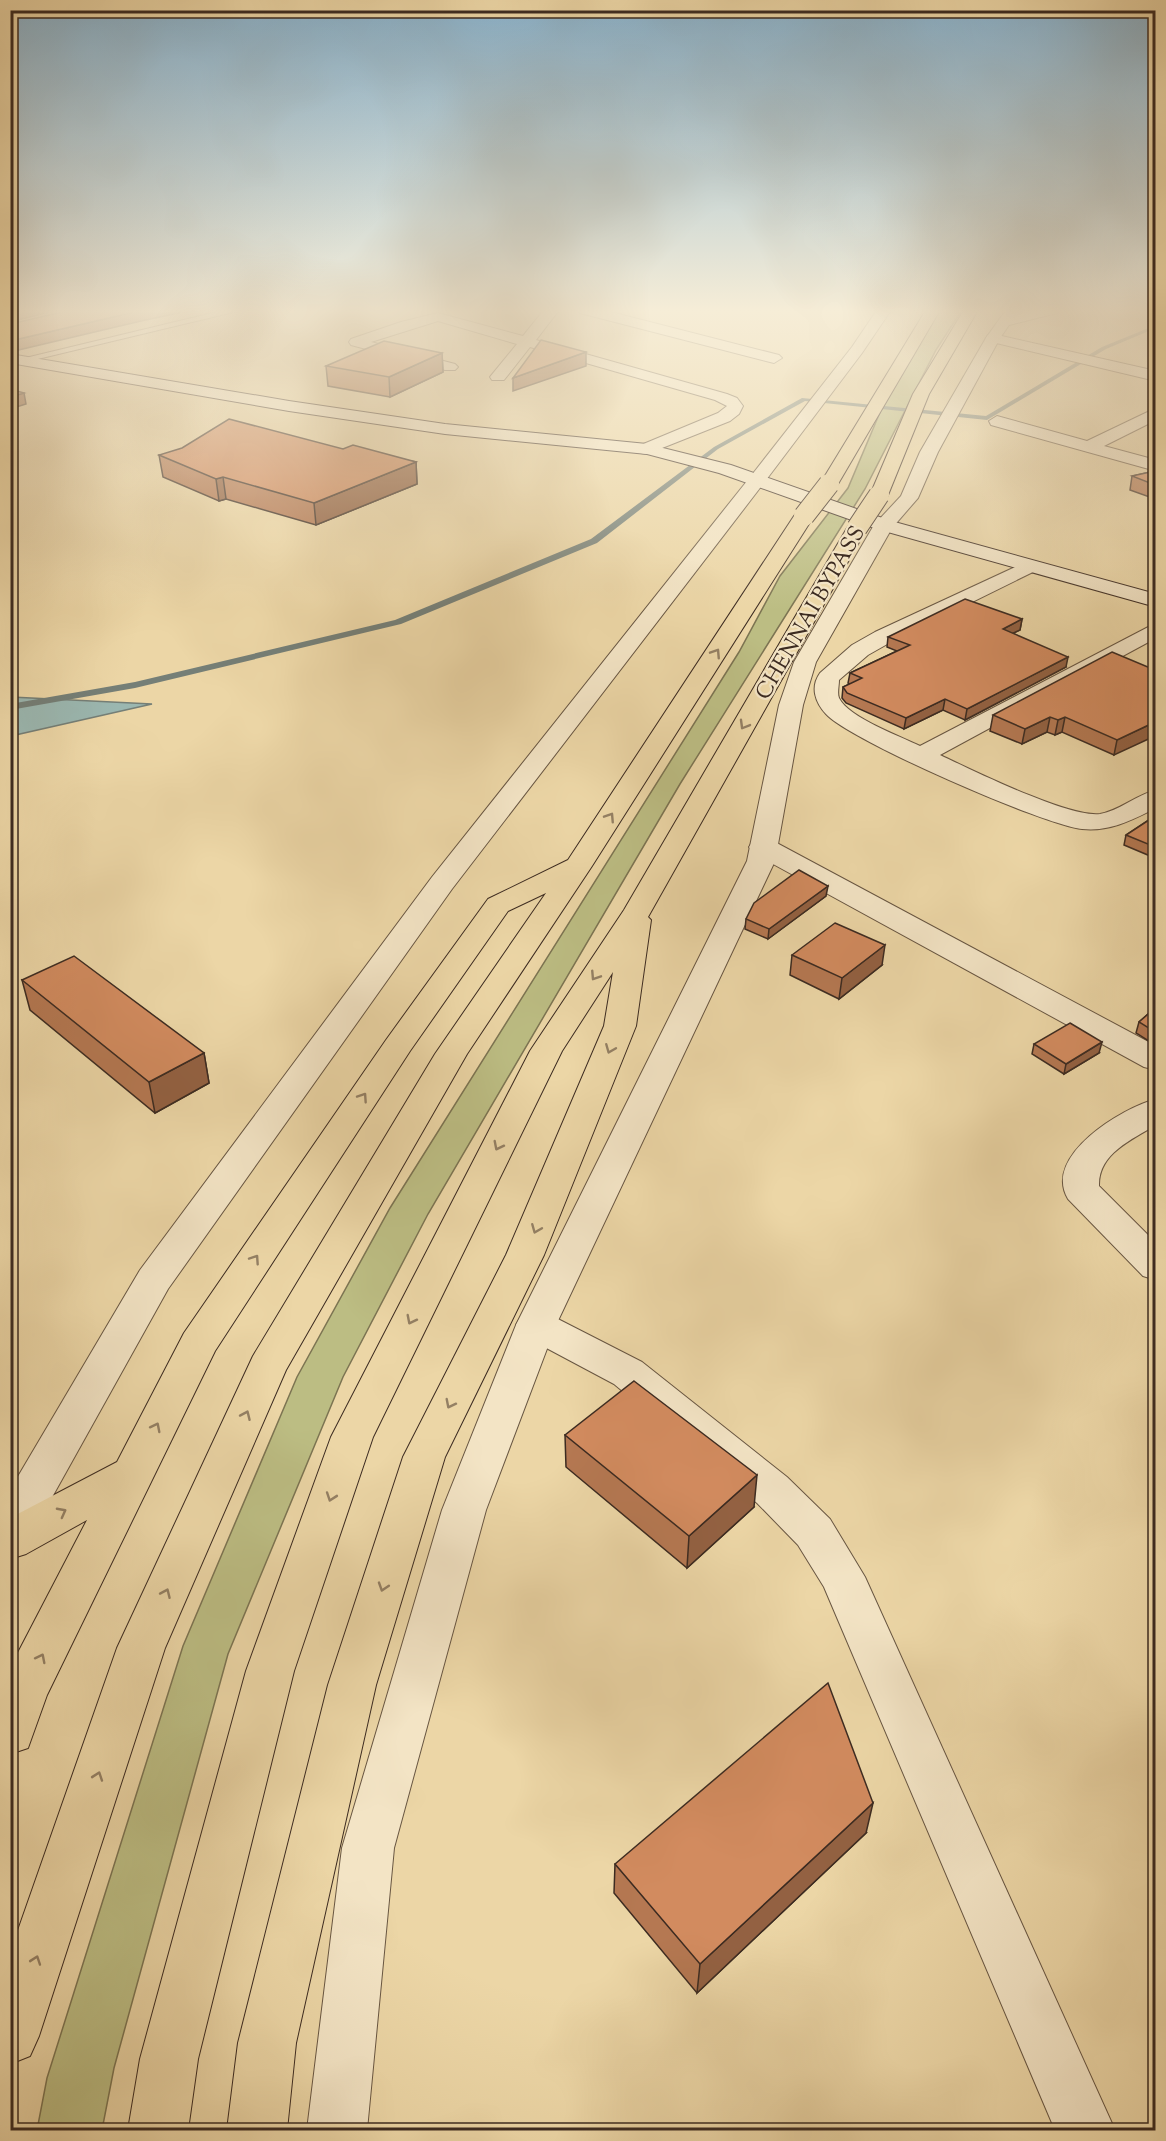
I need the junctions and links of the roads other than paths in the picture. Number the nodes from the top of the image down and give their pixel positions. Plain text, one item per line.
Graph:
1 (311, 410) edge
2 (733, 410) edge
3 (804, 410) edge
4 (873, 410) edge
5 (915, 410) edge
6 (953, 410) edge
7 (1155, 413) edge
8 (997, 422) dead end
9 (1088, 447) junction
10 (661, 449) junction
11 (1155, 466) edge
12 (749, 471) junction
13 (878, 517) junction
14 (1028, 567) junction
15 (1155, 589) edge
16 (1155, 601) edge
17 (1155, 628) edge
18 (920, 756) junction
19 (1149, 808) edge
20 (763, 847) junction
21 (578, 866) junction
22 (638, 910) junction
23 (1155, 1060) edge
24 (1155, 1110) edge
25 (1155, 1266) edge
26 (536, 1325) junction
27 (132, 1475) junction
28 (10, 1531) edge
29 (10, 1540) edge
30 (10, 1731) edge
31 (10, 2036) edge
32 (158, 2130) edge
33 (257, 2130) edge
34 (337, 2130) edge
35 (1085, 2130) edge

1 - 10 street
2 - 10 street
3 - 12 street
21 -> 4 highway, CHENNAI BYPASS, bridge
5 - 13 highway, CHENNAI BYPASS
6 - 13 street
7 - 9 street
8 - 9 street
9 - 11 street
10 - 12 street
12 - 13 street
12 - 28 street
13 - 14 street
13 - 15 street
13 - 20 street
13 -> 22 highway, CHENNAI BYPASS
14 - 16 street
14 - 18 street
17 - 18 street
18 - 19 street
20 - 23 street
20 - 26 street
27 -> 21 highway
31 -> 21 highway, CHENNAI BYPASS
22 -> 32 highway, CHENNAI BYPASS
22 -> 33 highway
24 - 25 street
26 - 34 street
26 - 35 street
29 -> 27 highway
30 -> 27 highway

